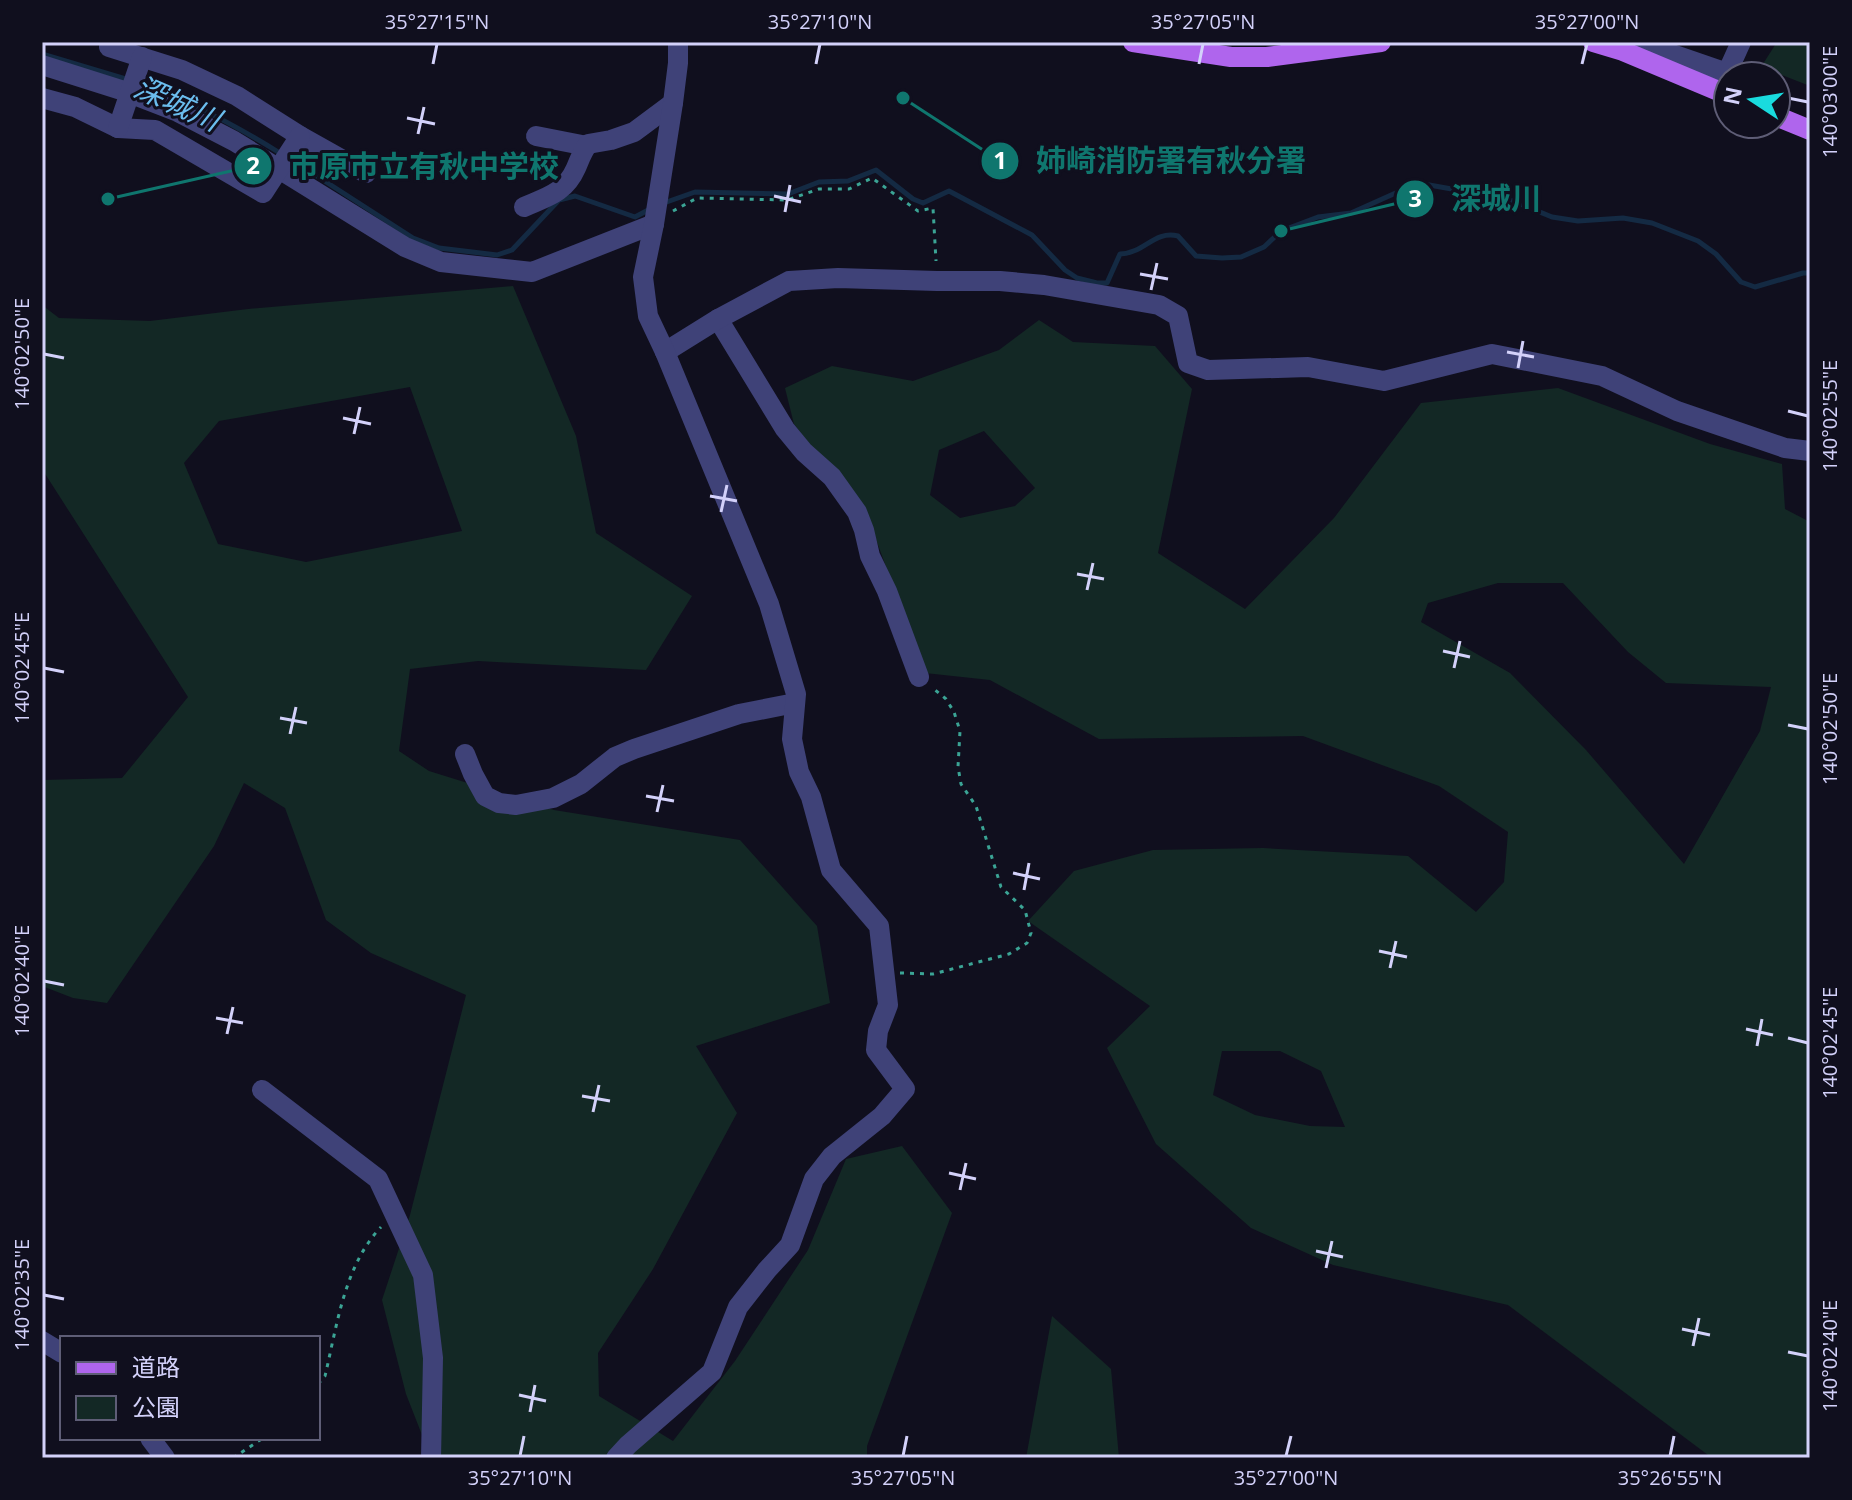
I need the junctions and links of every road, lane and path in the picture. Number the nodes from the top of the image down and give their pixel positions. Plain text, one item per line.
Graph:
1 (678, 42) edge
2 (1133, 42) edge
3 (1381, 42) edge
4 (1593, 42) edge
5 (1637, 42) edge
6 (1741, 42) edge
7 (1335, 45) edge
8 (109, 47) dead end
9 (142, 57) junction
10 (42, 65) edge
11 (1712, 88) edge
12 (42, 98) edge
13 (673, 103) junction
14 (118, 128) junction
15 (300, 136) junction
16 (536, 136) dead end
17 (587, 146) junction
18 (366, 173) dead end
19 (524, 207) dead end
20 (654, 224) junction
21 (937, 281) junction
22 (718, 319) junction
23 (665, 352) junction
24 (1810, 451) edge
25 (919, 677) joint
26 (795, 703) junction
27 (465, 754) dead end
28 (885, 973) junction
29 (262, 1090) dead end
30 (400, 1226) junction
31 (42, 1341) edge
32 (60, 1352) edge
33 (320, 1382) edge
34 (152, 1440) edge
35 (260, 1440) edge
36 (165, 1458) edge
37 (233, 1458) edge
38 (431, 1458) edge
39 (616, 1458) edge

1 - 13 street
2 - 7 main road
3 - 7 main road
4 - 11 main road
5 - 6 street
8 - 9 street
9 - 14 street
9 - 15 street
10 - 20 street
12 - 14 street
13 - 17 street
13 - 20 street
14 - 15 street
15 - 18 street
16 - 17 street
17 - 19 street
20 - 21 path
20 - 23 street
21 - 22 street
21 - 24 street
22 - 23 street
22 - 25 street
23 - 26 street
25 - 28 path
26 - 27 street
26 - 28 street
28 - 39 street
29 - 30 street
30 - 33 path
30 - 38 street
31 - 32 street
34 - 36 street
35 - 37 path

